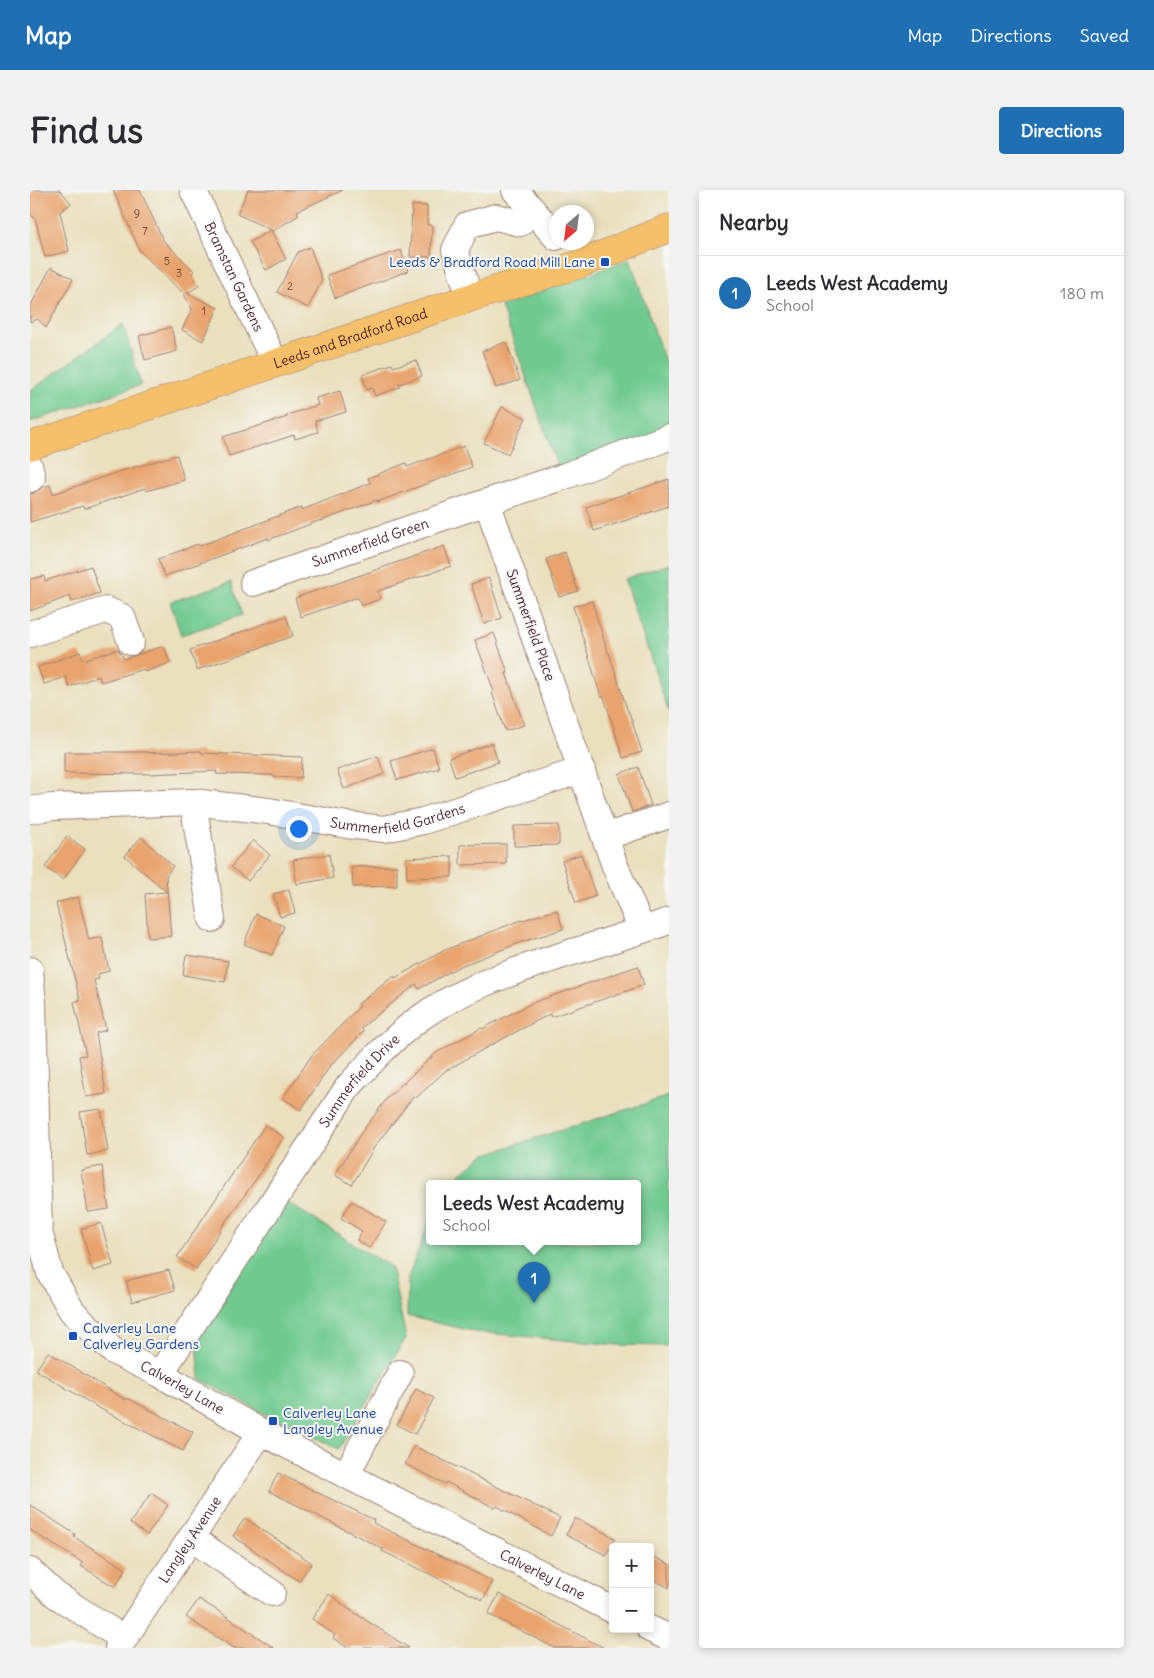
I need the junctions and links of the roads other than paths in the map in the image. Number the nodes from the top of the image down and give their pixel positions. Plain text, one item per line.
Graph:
1 (193, 190) edge
2 (515, 190) edge
3 (520, 223) dead end
4 (669, 228) edge
5 (549, 229) edge
6 (568, 250) edge
7 (580, 264) junction
8 (470, 298) junction
9 (275, 363) junction
10 (669, 437) edge
11 (30, 446) edge
12 (30, 468) edge
13 (30, 479) edge
14 (486, 502) junction
15 (253, 583) dead end
16 (30, 634) edge
17 (131, 642) dead end
18 (582, 770) junction
19 (193, 802) junction
20 (30, 810) edge
21 (669, 815) edge
22 (605, 837) junction
23 (212, 919) dead end
24 (669, 921) edge
25 (642, 930) junction
26 (30, 970) edge
27 (40, 1271) edge
28 (400, 1373) dead end
29 (160, 1374) junction
30 (261, 1432) junction
31 (346, 1475) junction
32 (191, 1538) junction
33 (30, 1571) edge
34 (272, 1593) dead end
35 (609, 1608) edge
36 (654, 1631) edge
37 (669, 1638) edge
38 (121, 1643) edge

1 - 9 street, Bramstan Gardens
2 - 5 street
3 - 8 street
4 - 7 main road, Leeds and Bradford Road
6 - 7 street
7 - 8 main road, Leeds and Bradford Road
8 - 9 main road, Leeds and Bradford Road
9 - 11 main road, Leeds and Bradford Road
10 - 14 street
12 - 13 street
14 - 15 street, Summerfield Green
14 - 18 street, Summerfield Place
16 - 17 street
18 - 19 street, Summerfield Gardens
18 - 22 street, Summerfield Place
19 - 20 street, Summerfield Gardens
19 - 23 street
21 - 22 street
22 - 25 street, Summerfield Place
24 - 25 street, Summerfield Drive
25 - 29 street, Summerfield Drive
26 - 27 street, Calverley Lane
27 - 29 street, Calverley Lane
28 - 31 street
29 - 30 street, Calverley Lane
30 - 31 street, Calverley Lane
30 - 32 street, Langley Avenue
31 - 35 street, Calverley Lane
32 - 34 street
32 - 38 street, Langley Avenue
33 - 38 street
36 - 37 street

